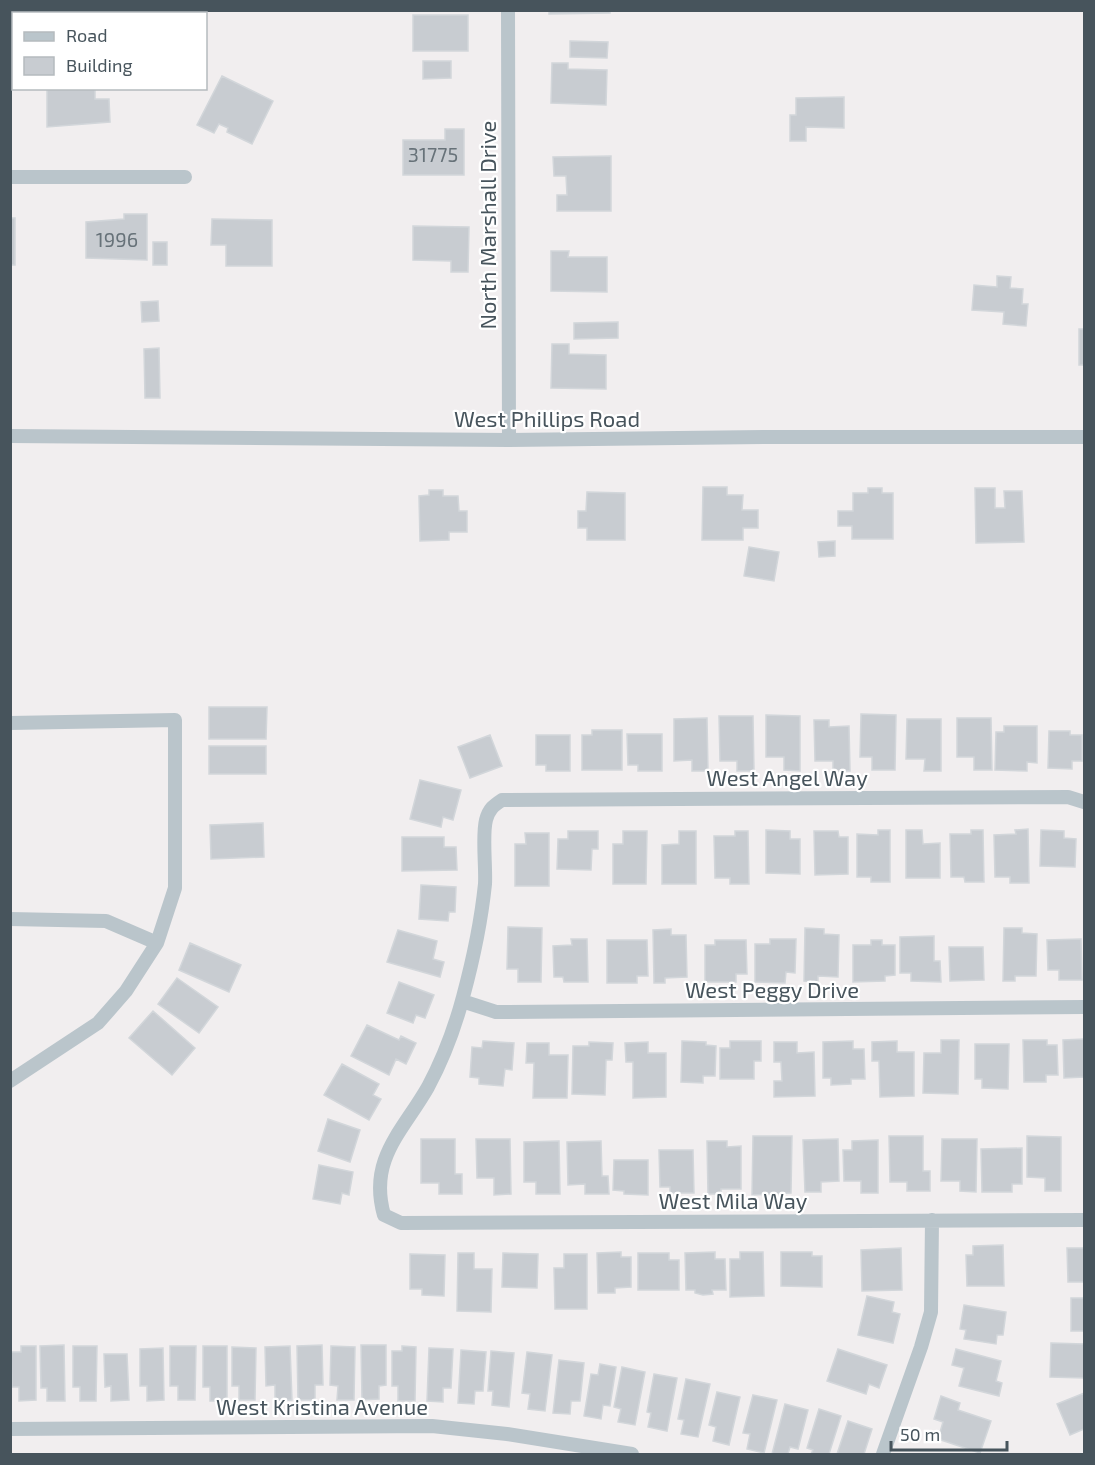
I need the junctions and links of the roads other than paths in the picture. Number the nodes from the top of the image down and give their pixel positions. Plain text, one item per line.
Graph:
1 (508, 10) edge
2 (10, 177) edge
3 (185, 177) dead end
4 (10, 436) edge
5 (1084, 437) edge
6 (509, 440) junction
7 (10, 723) edge
8 (1084, 802) edge
9 (10, 919) edge
10 (157, 943) junction
11 (462, 1001) junction
12 (1084, 1007) edge
13 (10, 1081) edge
14 (932, 1220) junction
15 (1084, 1220) edge
16 (10, 1429) edge
17 (632, 1455) edge
18 (883, 1455) edge

1 - 6 street, North Marshall Drive
2 - 3 street
4 - 6 street, West Phillips Road
5 - 6 street, West Phillips Road
7 - 10 street
8 - 11 street, West Angel Way
9 - 10 street
10 - 13 street
11 - 12 street, West Peggy Drive
11 - 14 street, West Mila Way
14 - 15 street, West Mila Way
14 - 18 street
16 - 17 street, West Kristina Avenue

